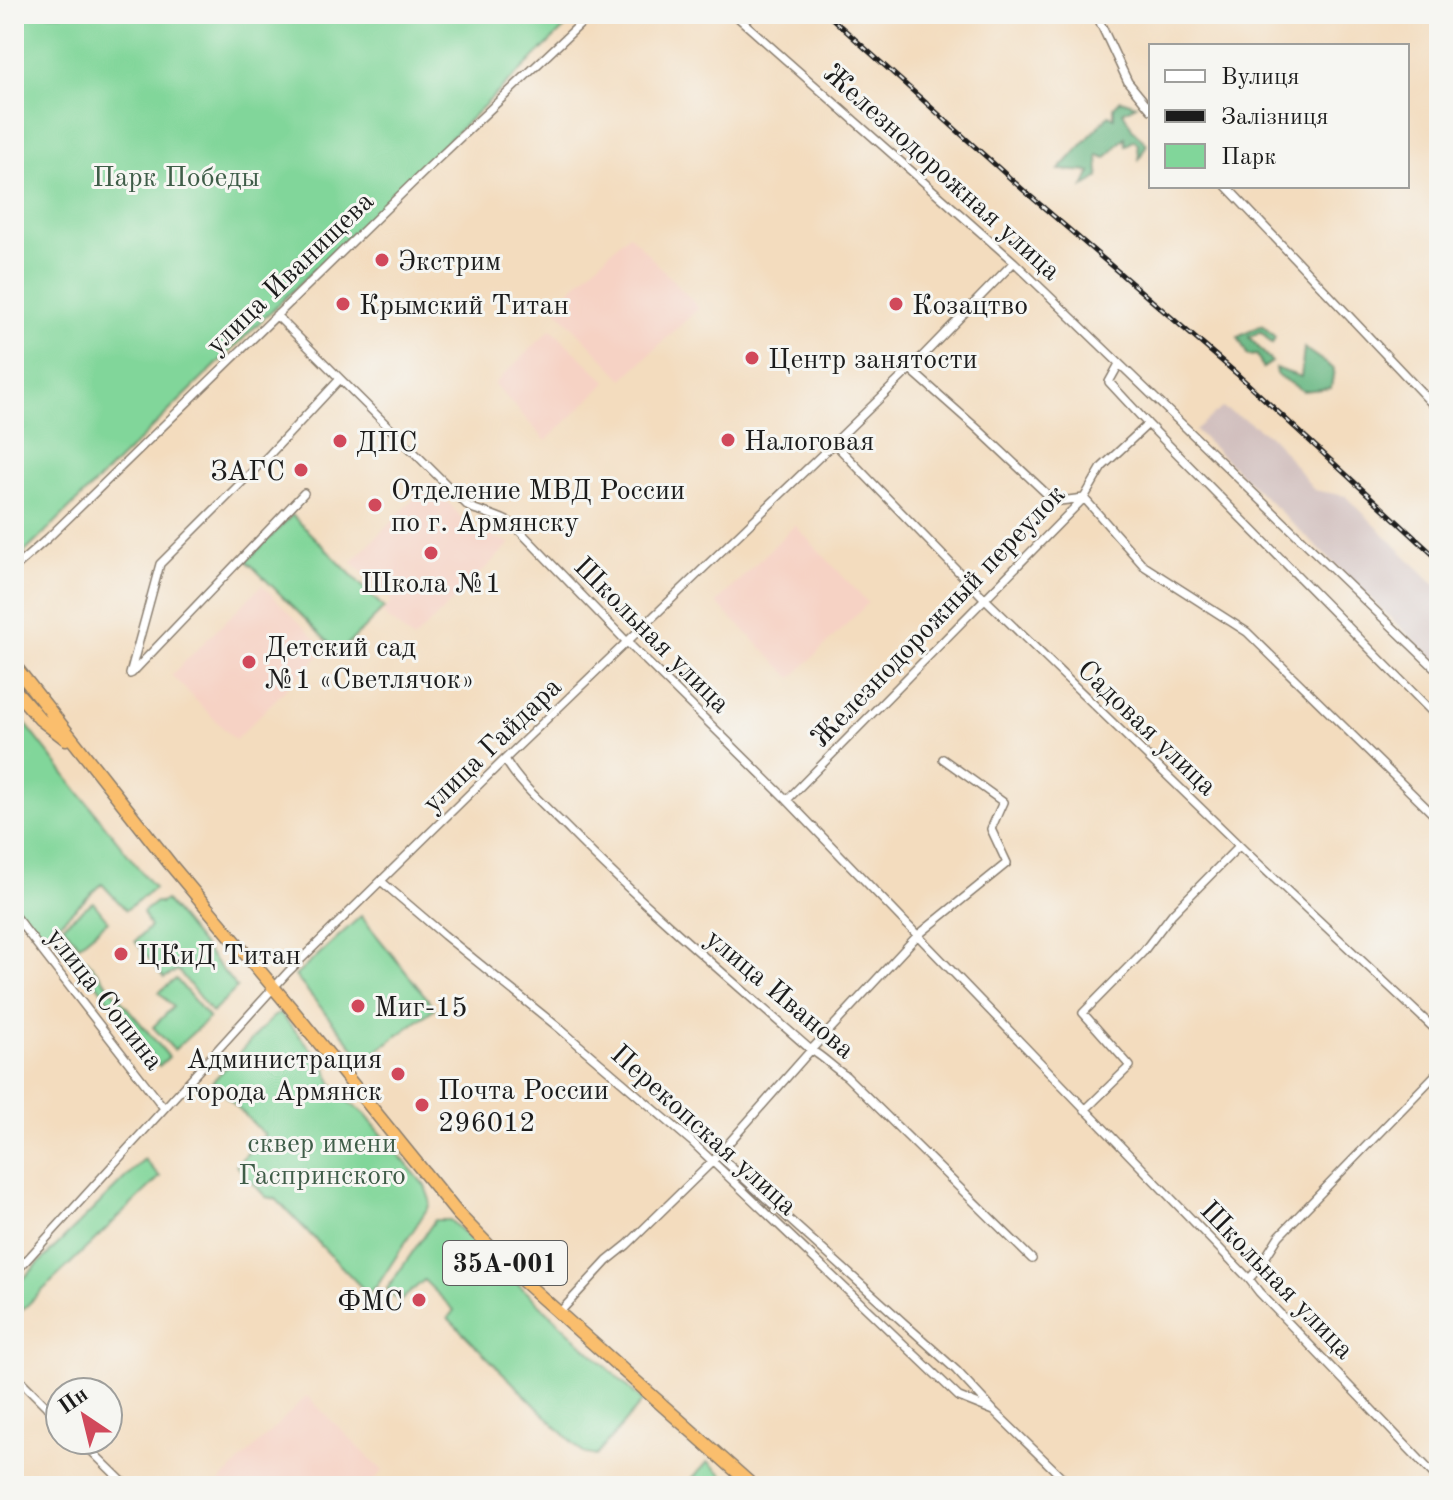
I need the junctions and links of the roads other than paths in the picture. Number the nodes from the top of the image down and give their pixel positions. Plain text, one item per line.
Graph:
1 (591, 14) edge
2 (734, 14) edge
3 (1096, 14) edge
4 (1149, 108) edge
5 (1228, 188) edge
6 (1014, 262) junction
7 (276, 315) junction
8 (1119, 364) junction
9 (910, 369) junction
10 (340, 379) junction
11 (1439, 411) edge
12 (1148, 424) junction
13 (834, 443) junction
14 (304, 493) dead end
15 (1084, 498) junction
16 (16, 568) edge
17 (984, 598) junction
18 (627, 642) junction
19 (14, 665) edge
20 (1439, 672) edge
21 (14, 689) edge
22 (1439, 719) edge
23 (79, 749) junction
24 (505, 759) junction
25 (943, 759) dead end
26 (787, 800) junction
27 (1439, 820) edge
28 (1239, 846) junction
29 (382, 882) junction
30 (14, 915) edge
31 (917, 936) junction
32 (273, 987) junction
33 (1439, 1033) edge
34 (811, 1050) junction
35 (1439, 1071) edge
36 (164, 1108) junction
37 (1085, 1110) junction
38 (715, 1159) junction
39 (1032, 1259) dead end
40 (14, 1274) edge
41 (1249, 1279) junction
42 (559, 1313) junction
43 (14, 1374) edge
44 (44, 1404) edge
45 (994, 1411) junction
46 (96, 1456) edge
47 (1439, 1480) edge
48 (127, 1486) edge
49 (753, 1486) edge
50 (1071, 1486) edge

1 - 7 street, улица Иванищева
2 - 6 street, Железнодорожная улица
3 - 4 street
5 - 11 street
6 - 8 street, Железнодорожная улица
6 - 9 street, улица Гайдара
7 - 10 street, Школьная улица
7 - 16 street, улица Иванищева
8 - 12 street
8 - 20 street, Железнодорожная улица
9 - 13 street, улица Гайдара
9 - 15 street
10 - 14 street
10 - 18 street, Школьная улица
12 - 15 street, Железнодорожный переулок
12 - 22 street
13 - 17 street, Садовая улица
13 - 18 street, улица Гайдара
15 - 17 street, Железнодорожный переулок
15 - 27 street
17 - 26 street, Железнодорожный переулок
17 - 28 street, Садовая улица
18 - 24 street, улица Гайдара
18 - 26 street, Школьная улица
19 - 23 highway, 35А-001
21 - 23 highway, 35А-001
23 - 32 highway, 35А-001
24 - 29 street, улица Гайдара
24 - 34 street, улица Иванова
25 - 31 street
26 - 31 street, Школьная улица
28 - 33 street, Садовая улица
28 - 37 street
29 - 32 street, улица Гайдара
29 - 38 street, Перекопская улица
30 - 36 street, улица Сопина
31 - 34 street
31 - 37 street, Школьная улица
32 - 36 street, улица Гайдара
32 - 42 highway, 35А-001
34 - 38 street
34 - 39 street, улица Иванова
35 - 41 street
36 - 40 street, улица Гайдара
37 - 41 street, Школьная улица
38 - 42 street
38 - 45 street, Перекопская улица
38 - 45 street, Перекопская улица
41 - 47 street, Школьная улица
42 - 49 highway, 35А-001
43 - 44 street
45 - 50 street, Перекопская улица
46 - 48 street

